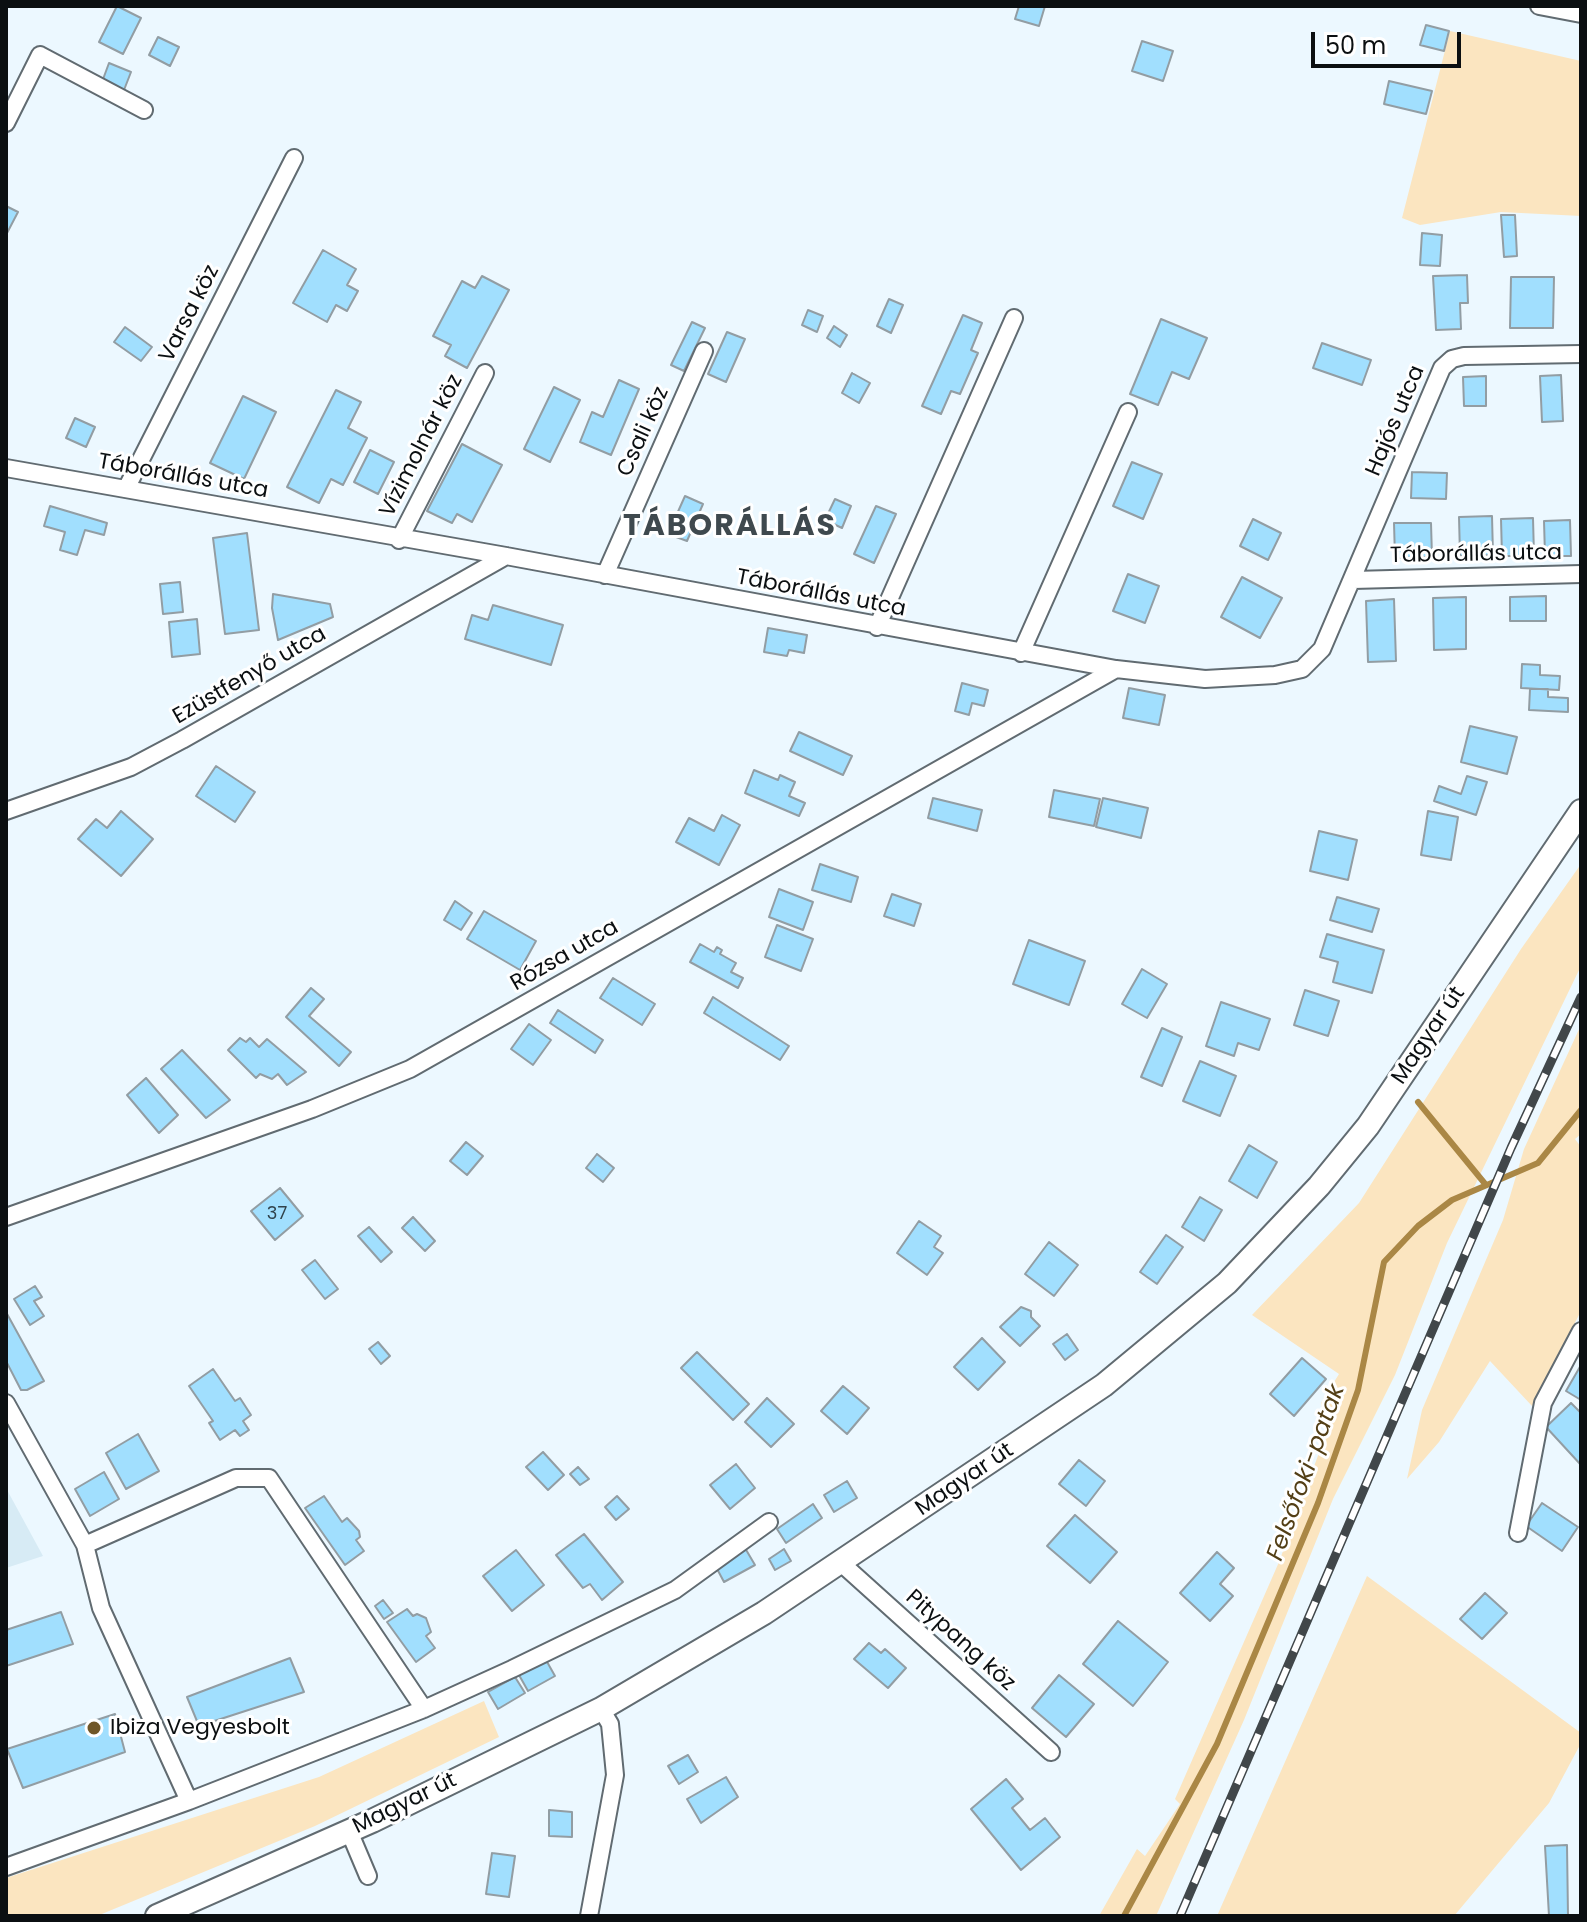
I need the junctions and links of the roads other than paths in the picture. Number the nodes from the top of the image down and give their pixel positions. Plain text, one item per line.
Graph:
1 (1539, 6) edge
2 (1581, 14) edge
3 (144, 110) dead end
4 (6, 123) edge
5 (294, 158) dead end
6 (1014, 318) dead end
7 (704, 351) dead end
8 (1581, 354) edge
9 (485, 373) dead end
10 (1128, 412) dead end
11 (6, 468) edge
12 (126, 489) junction
13 (399, 540) junction
14 (506, 556) junction
15 (1581, 574) edge
16 (605, 575) junction
17 (1353, 580) junction
18 (877, 627) junction
19 (1021, 653) junction
20 (1116, 669) junction
21 (6, 811) edge
22 (1581, 811) edge
23 (6, 1217) edge
24 (1581, 1331) edge
25 (6, 1403) edge
26 (769, 1522) dead end
27 (1518, 1533) dead end
28 (85, 1545) junction
29 (840, 1562) junction
30 (424, 1709) junction
31 (601, 1709) junction
32 (1051, 1752) dead end
33 (189, 1801) junction
34 (349, 1831) junction
35 (6, 1867) edge
36 (368, 1876) dead end
37 (157, 1916) edge
38 (589, 1916) edge

1 - 2 street
3 - 4 street
5 - 12 street, Varsa köz
6 - 18 street
7 - 16 street, Csali köz
8 - 17 street, Hajós utca
9 - 13 street, Vízimolnár köz
10 - 19 street
11 - 12 street, Táborállás utca
12 - 13 street, Táborállás utca
13 - 14 street, Táborállás utca
14 - 16 street, Táborállás utca
14 - 21 street, Ezüstfenyő utca
15 - 17 street, Táborállás utca
16 - 18 street, Táborállás utca
17 - 20 street, Táborállás utca
18 - 19 street, Táborállás utca
19 - 20 street, Táborállás utca
20 - 23 street, Rózsa utca
22 - 29 street, Magyar út
24 - 27 street
25 - 28 street
26 - 30 street
28 - 30 street
28 - 33 street
29 - 31 street, Magyar út
29 - 32 street, Pitypang köz
30 - 33 street
31 - 34 street, Magyar út
31 - 38 street
33 - 35 street
34 - 36 street
34 - 37 street, Magyar út

